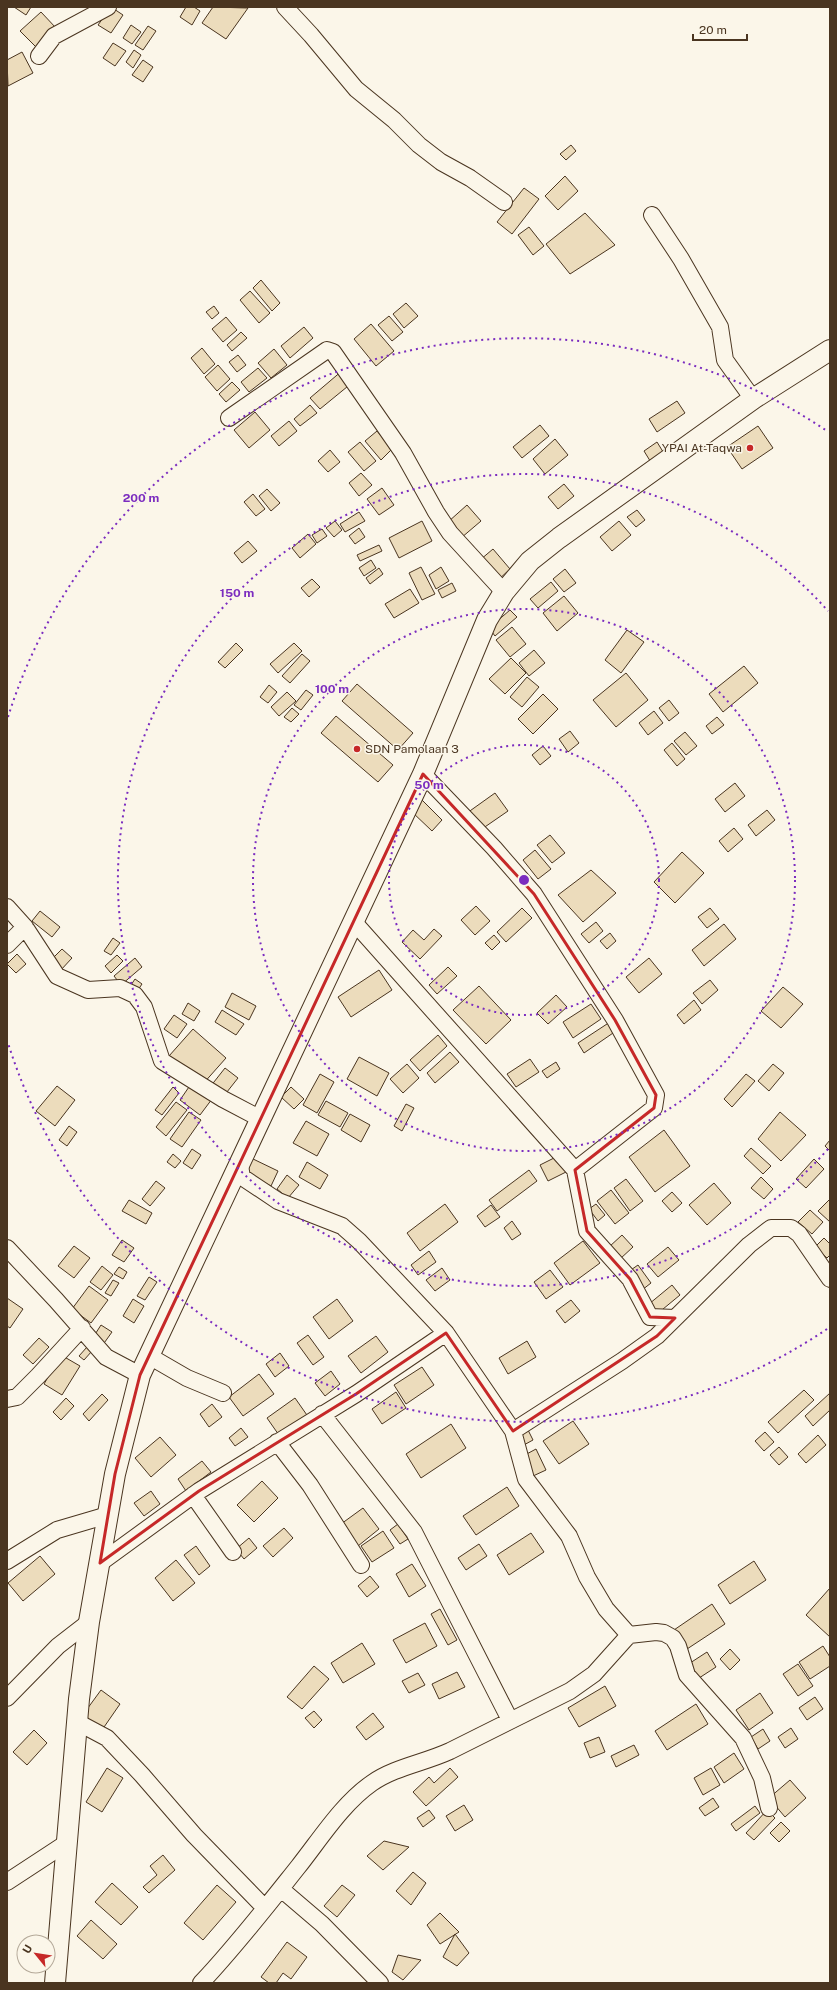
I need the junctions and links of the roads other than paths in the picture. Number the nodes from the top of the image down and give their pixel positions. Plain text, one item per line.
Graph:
1 (108, 7) edge
2 (285, 7) edge
3 (39, 56) dead end
4 (504, 202) dead end
5 (652, 215) dead end
6 (830, 350) edge
7 (753, 398) junction
8 (229, 418) dead end
9 (504, 592) junction
10 (423, 774) junction
11 (7, 907) edge
12 (353, 921) junction
13 (25, 927) junction
14 (7, 945) edge
15 (261, 1119) junction
16 (240, 1166) junction
17 (575, 1170) junction
18 (7, 1248) edge
19 (830, 1279) edge
20 (675, 1318) junction
21 (82, 1328) junction
22 (446, 1333) junction
23 (149, 1356) junction
24 (140, 1375) junction
25 (224, 1393) dead end
26 (7, 1399) edge
27 (322, 1414) junction
28 (513, 1431) junction
29 (277, 1442) junction
30 (193, 1496) junction
31 (108, 1515) junction
32 (233, 1552) dead end
33 (7, 1561) edge
34 (100, 1563) junction
35 (361, 1565) dead end
36 (89, 1622) junction
37 (629, 1635) junction
38 (7, 1698) edge
39 (510, 1720) junction
40 (78, 1722) junction
41 (769, 1808) dead end
42 (68, 1842) junction
43 (7, 1882) edge
44 (281, 1889) junction
45 (265, 1908) junction
46 (55, 1983) edge
47 (201, 1983) edge
48 (380, 1983) edge

1 - 3 street
2 - 4 street
5 - 7 street
6 - 7 street
7 - 9 street
8 - 9 street
9 - 10 street
10 - 12 street
10 - 17 street
11 - 13 street
12 - 15 street
12 - 17 street
13 - 14 street
13 - 15 street
15 - 16 street
16 - 22 street
16 - 23 street
17 - 20 street
18 - 21 street
19 - 20 street
20 - 28 street
21 - 24 street
21 - 26 street
22 - 27 street
22 - 28 street
23 - 24 street
23 - 25 street
24 - 31 street
27 - 29 street
27 - 39 street
28 - 37 street
29 - 30 street
29 - 35 street
30 - 32 street
30 - 34 street
31 - 33 street
31 - 34 street
34 - 36 street
36 - 38 street
36 - 40 street
37 - 39 street
37 - 41 street
39 - 44 street
40 - 42 street
40 - 45 street
42 - 43 street
42 - 46 street
44 - 45 street
44 - 48 street
45 - 47 street

